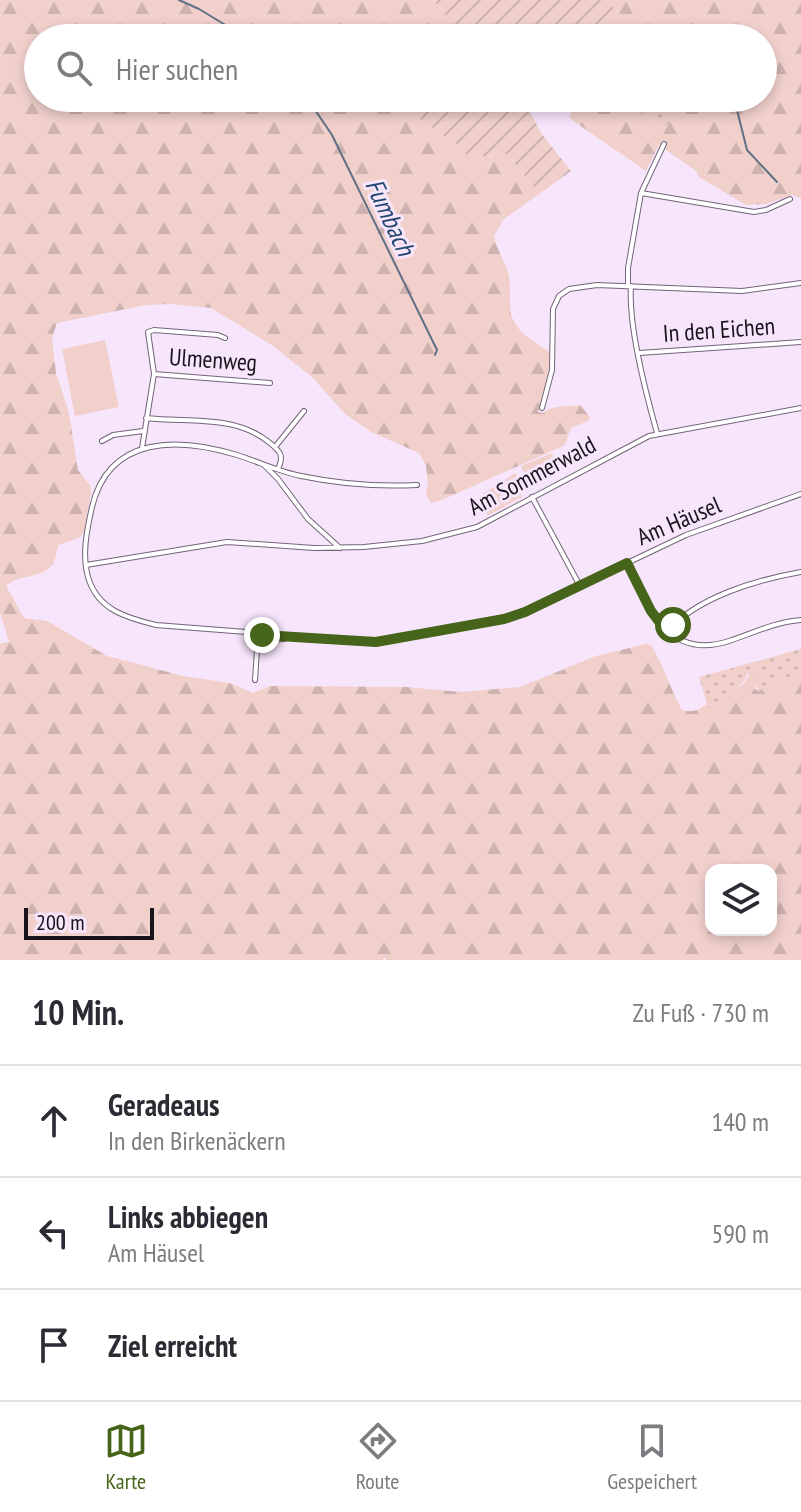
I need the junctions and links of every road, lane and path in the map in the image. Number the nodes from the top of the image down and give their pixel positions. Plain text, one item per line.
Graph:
1 (664, 144) dead end
2 (641, 193) junction
3 (790, 199) dead end
4 (801, 283) edge
5 (630, 286) junction
6 (225, 338) dead end
7 (801, 342) edge
8 (639, 353) junction
9 (154, 374) junction
10 (270, 383) dead end
11 (542, 408) dead end
12 (801, 408) edge
13 (304, 411) dead end
14 (146, 418) junction
15 (143, 431) junction
16 (657, 433) junction
17 (102, 441) dead end
18 (275, 447) junction
19 (142, 448) junction
20 (262, 463) junction
21 (278, 469) junction
22 (291, 474) junction
23 (417, 485) dead end
24 (285, 487) junction
25 (801, 494) edge
26 (532, 497) junction
27 (340, 548) junction
28 (627, 563) junction
29 (86, 565) junction
30 (801, 572) edge
31 (580, 586) junction
32 (801, 620) edge
33 (667, 632) junction
34 (258, 635) junction
35 (295, 637) junction
36 (258, 648) junction
37 (255, 680) dead end

1 - 2 street
2 - 3 street
2 - 5 street
4 - 5 street
5 - 8 street
5 - 11 street
6 - 9 street
7 - 8 street, In den Eichen
8 - 16 street
9 - 10 street, Ulmenweg
9 - 14 street
12 - 16 street, Am Sommerwald
13 - 18 street
14 - 15 street
14 - 18 street
15 - 17 street
15 - 19 street
16 - 26 street, Am Sommerwald
18 - 21 street
19 - 20 street
19 - 29 street
20 - 21 street
20 - 24 street
21 - 22 street
22 - 23 street
22 - 24 street
24 - 27 street
25 - 28 street, Am Häusel
26 - 27 street, Am Sommerwald
26 - 31 street
27 - 29 street, Am Sommerwald
28 - 31 street, Am Häusel
28 - 33 street
29 - 34 street, Am Häusel
30 - 33 street
31 - 35 street, Am Häusel
32 - 33 street
34 - 35 street, Am Häusel
34 - 36 street
35 - 36 street, Am Häusel
36 - 37 street

